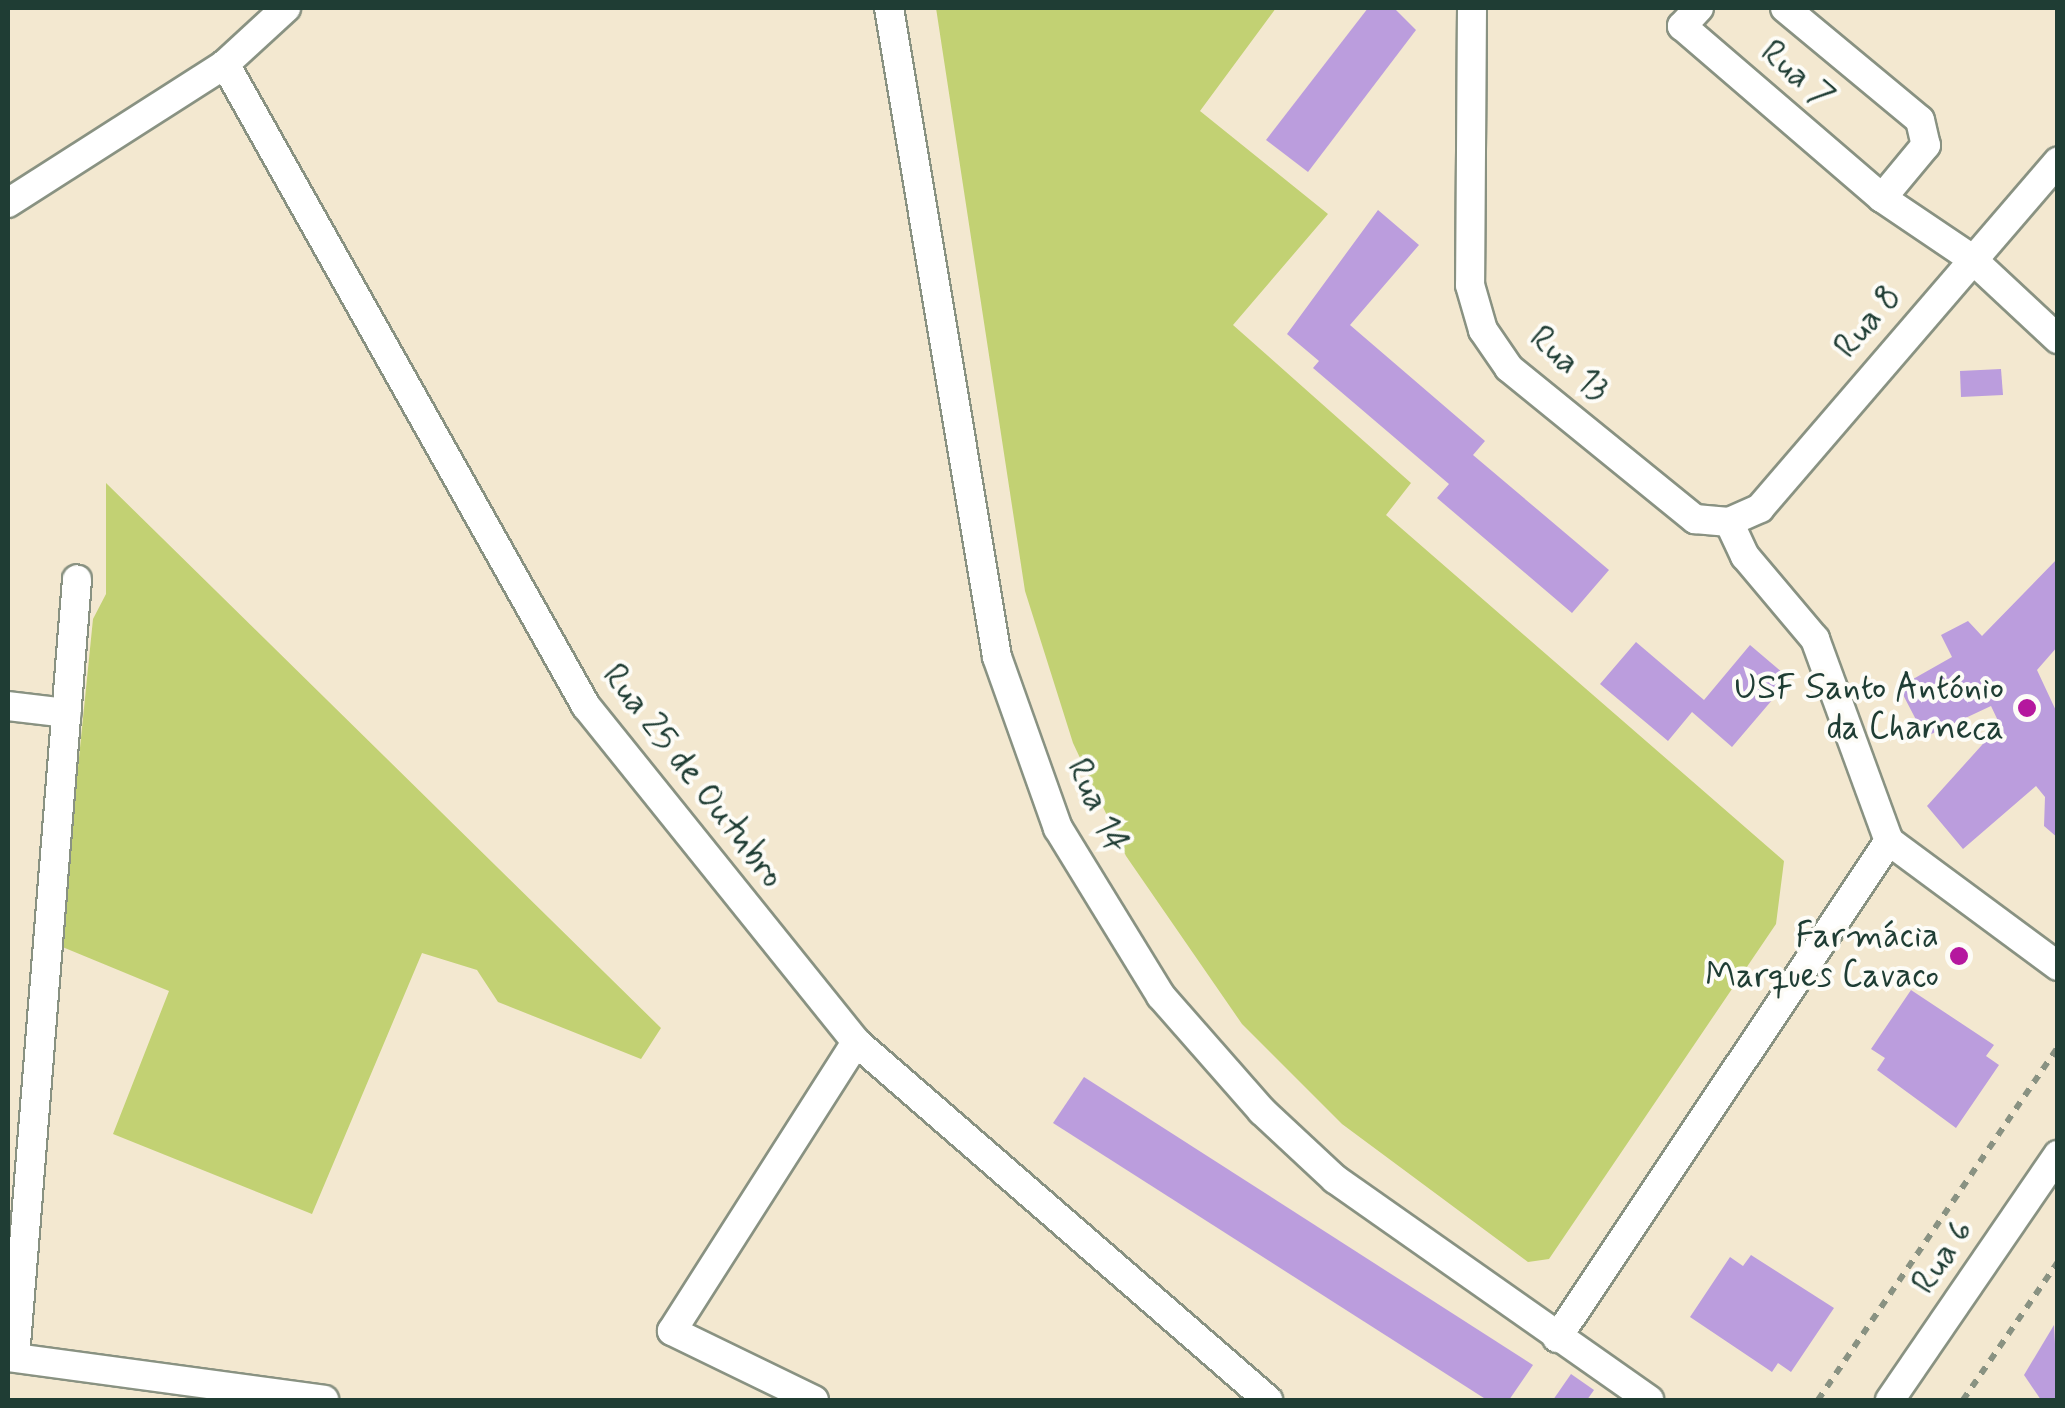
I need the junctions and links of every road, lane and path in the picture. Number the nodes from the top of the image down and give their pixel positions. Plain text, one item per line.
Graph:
1 (286, 8) edge
2 (890, 8) edge
3 (1472, 8) edge
4 (1698, 8) edge
5 (1785, 8) edge
6 (225, 64) junction
7 (2058, 161) edge
8 (1882, 198) junction
9 (8, 203) edge
10 (1972, 258) junction
11 (2058, 339) edge
12 (1729, 522) junction
13 (77, 579) dead end
14 (8, 706) edge
15 (67, 713) junction
16 (1889, 842) junction
17 (2058, 966) edge
18 (856, 1042) junction
19 (2058, 1047) edge
20 (2058, 1156) edge
21 (2058, 1262) edge
22 (1557, 1338) junction
23 (11, 1357) edge
24 (324, 1400) edge
25 (814, 1400) edge
26 (1268, 1400) edge
27 (1649, 1400) edge
28 (1818, 1400) edge
29 (1890, 1400) edge
30 (1963, 1400) edge

1 - 6 street
2 - 22 street, Rua 14
3 - 12 street, Rua 13
4 - 8 street, Rua 7
5 - 8 street, Rua 7
6 - 9 street
6 - 18 street, Rua 25 de Outubro
7 - 10 street, Rua 8
8 - 10 street, Rua 7
10 - 11 street, Rua 7
10 - 12 street, Rua 8
12 - 16 street
13 - 15 street
14 - 15 street
15 - 23 street
16 - 17 street
16 - 22 street
18 - 25 street
18 - 26 street, Rua 25 de Outubro
19 - 28 path
20 - 29 street, Rua 6
21 - 30 path
22 - 27 street, Rua 14
23 - 24 street

